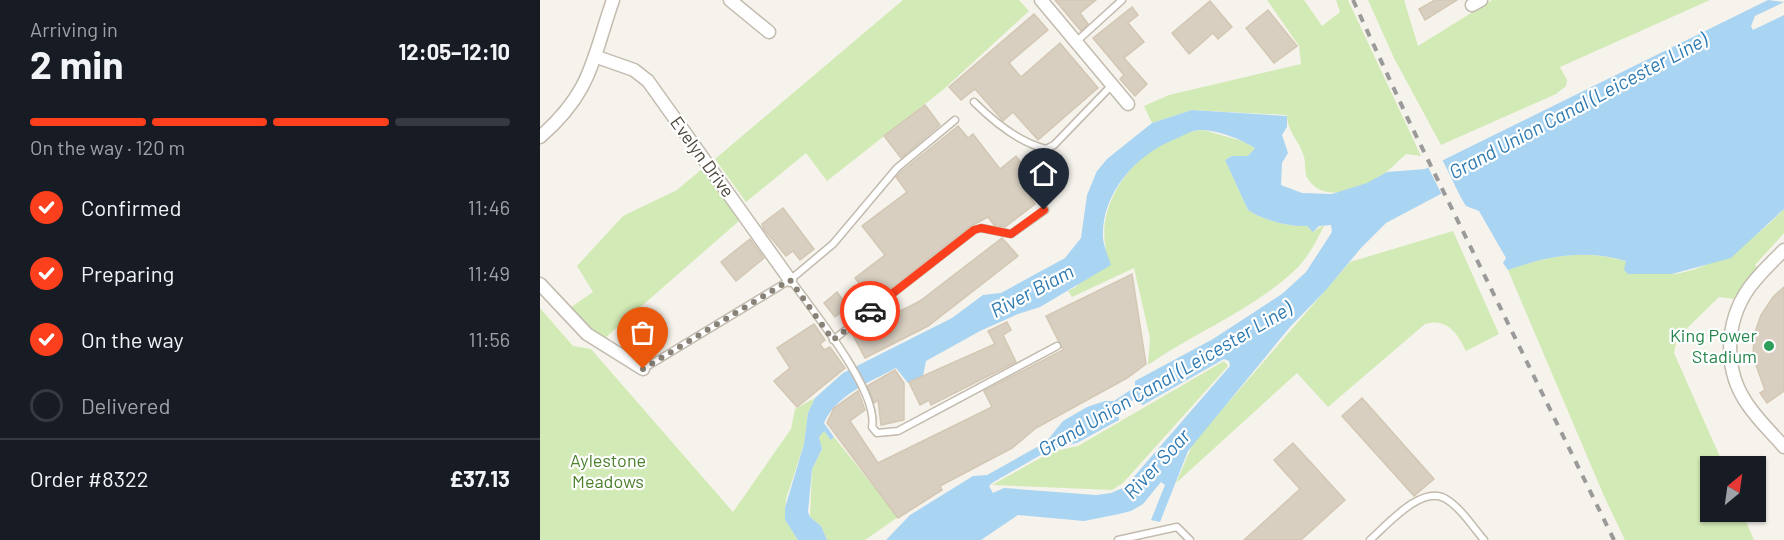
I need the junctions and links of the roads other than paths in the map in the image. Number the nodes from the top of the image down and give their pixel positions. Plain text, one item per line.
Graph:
1 (612, 0) edge
2 (730, 0) edge
3 (1041, 0) edge
4 (1122, 0) edge
5 (769, 32) dead end
6 (1077, 41) junction
7 (597, 57) junction
8 (1112, 84) junction
9 (974, 102) dead end
10 (1128, 104) dead end
11 (955, 120) dead end
12 (540, 137) edge
13 (1044, 210) dead end
14 (1784, 250) edge
15 (790, 280) junction
16 (540, 284) edge
17 (833, 340) junction
18 (1057, 346) dead end
19 (643, 369) joint
20 (1784, 447) edge
21 (1118, 540) edge
22 (1190, 540) edge
23 (1370, 540) edge
24 (1484, 540) edge

1 - 7 street
2 - 5 street
3 - 6 street
4 - 6 lane
6 - 8 street
7 - 12 street
7 - 15 street, Evelyn Drive
8 - 9 lane
8 - 10 street
11 - 15 lane
13 - 17 lane
14 - 20 street
15 - 17 lane
15 - 19 lane
16 - 19 street
17 - 18 lane
21 - 22 lane
23 - 24 lane

